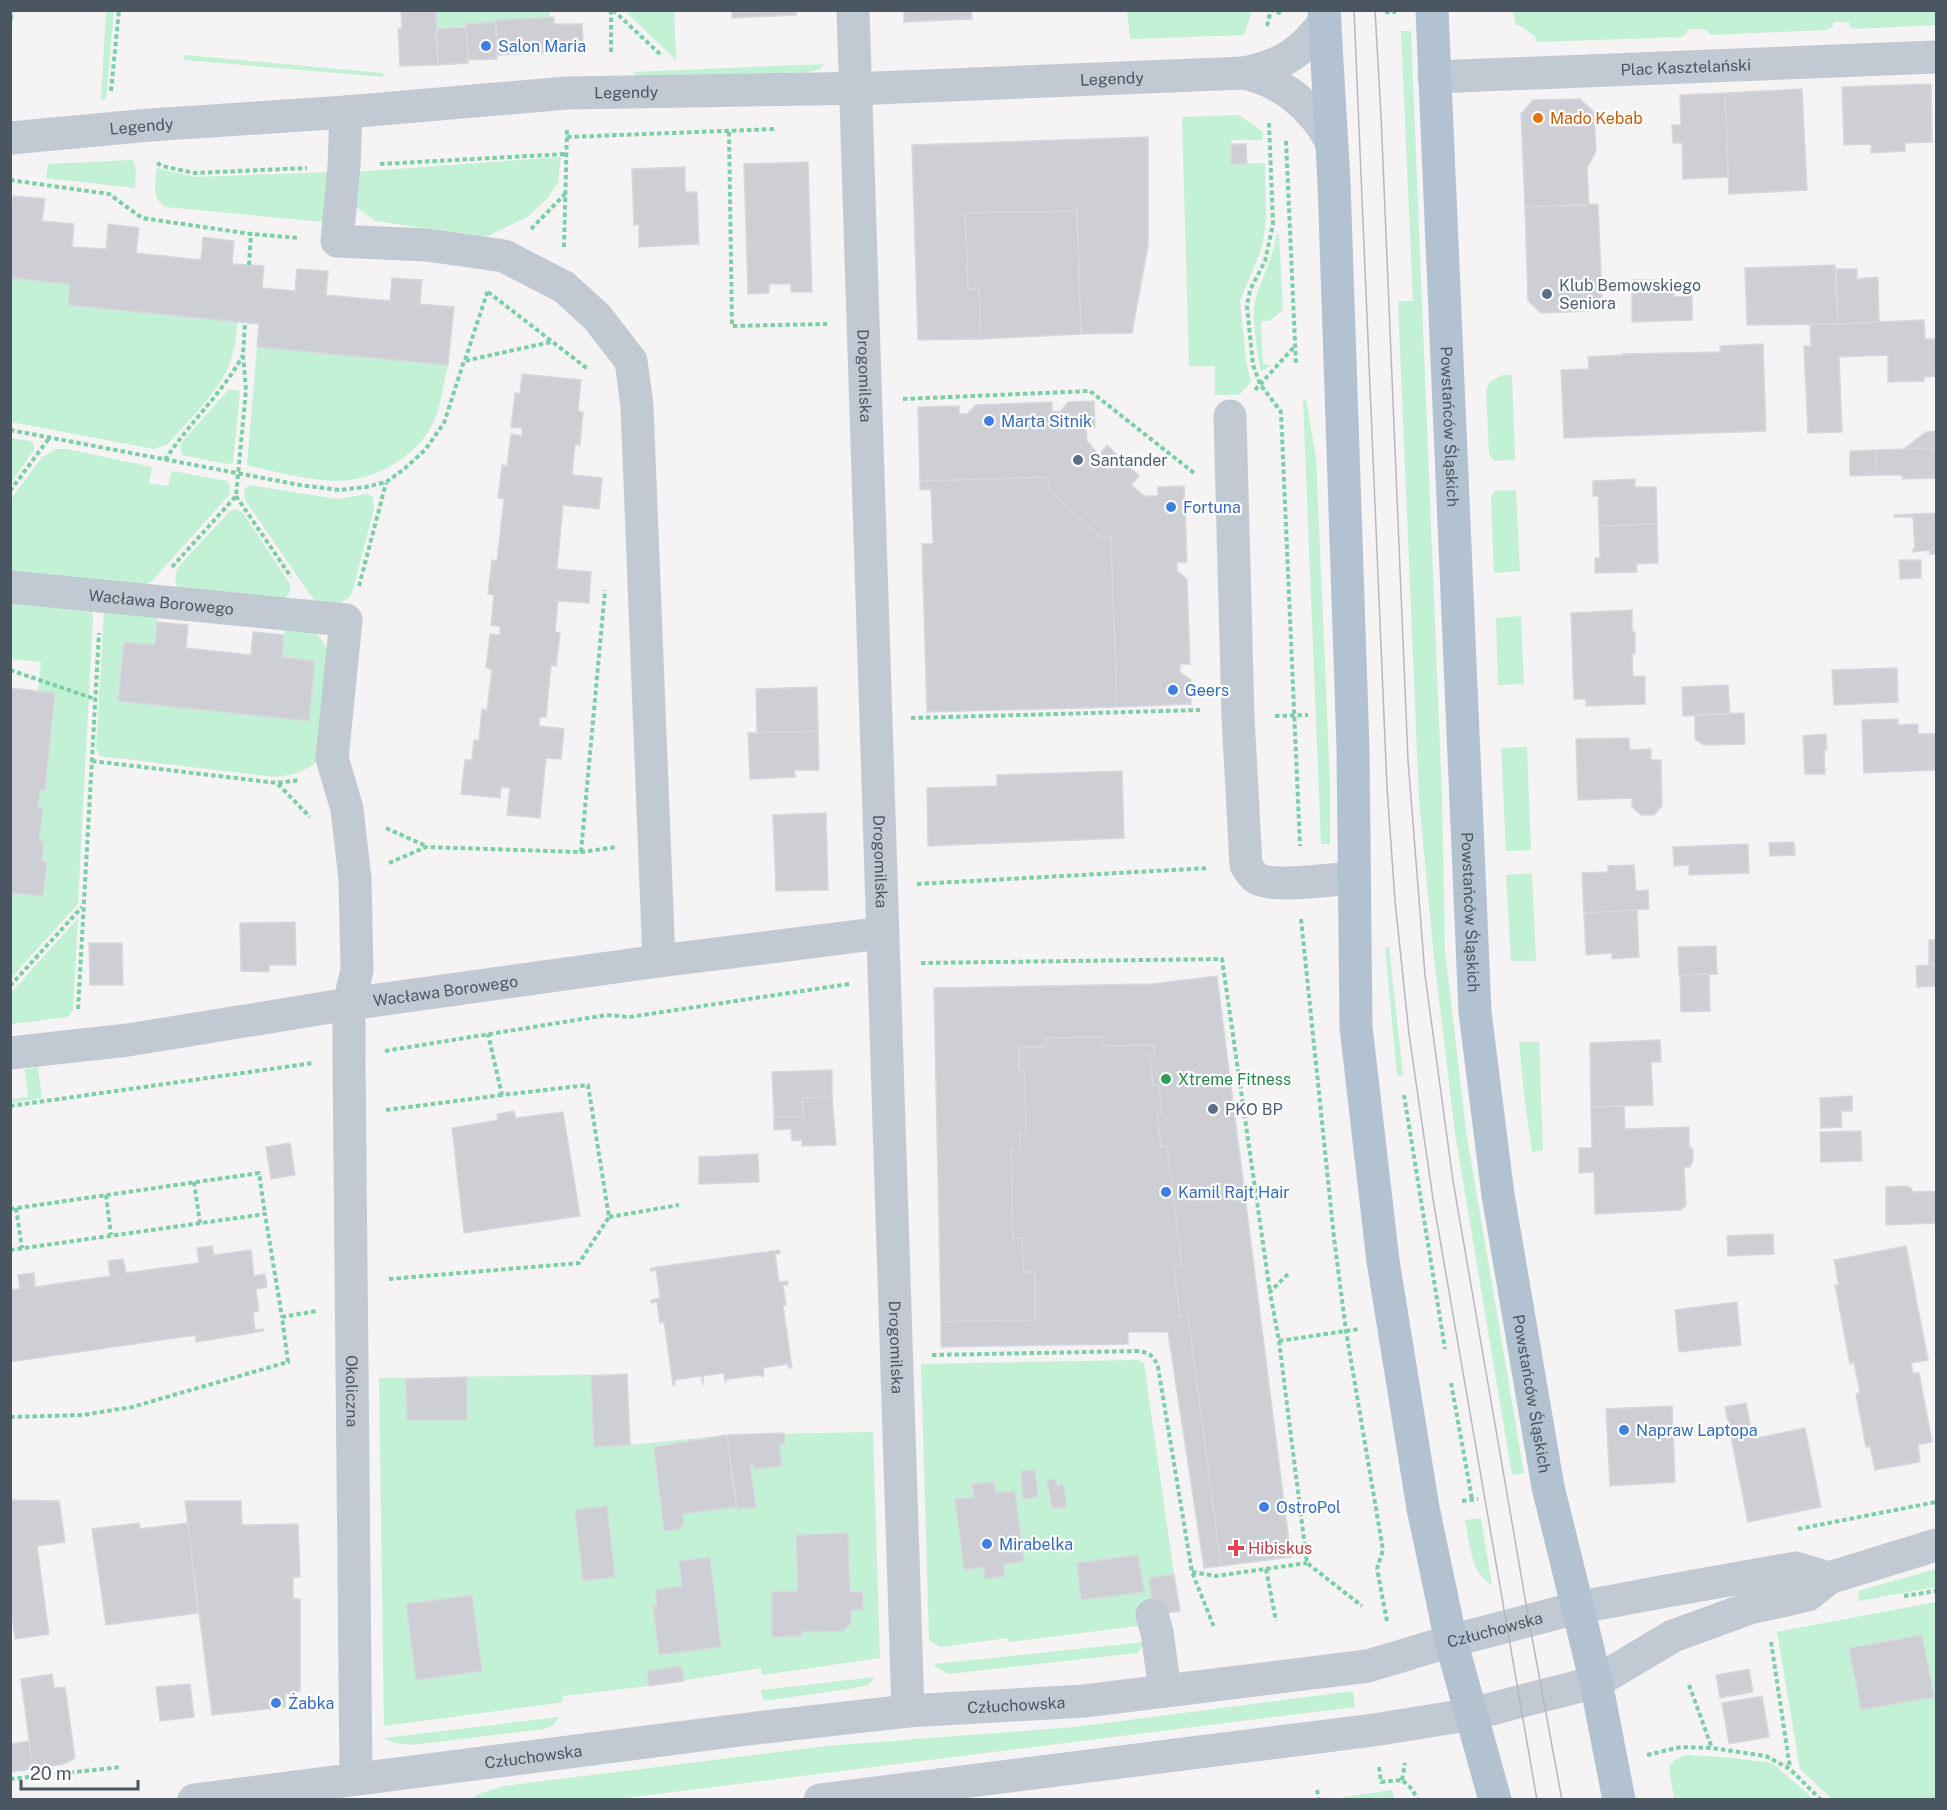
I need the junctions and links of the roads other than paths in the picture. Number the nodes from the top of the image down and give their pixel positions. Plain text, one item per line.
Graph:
1 (853, 10) edge
2 (1432, 10) edge
3 (1324, 16) edge
4 (1936, 57) edge
5 (1244, 73) junction
6 (1434, 77) junction
7 (855, 88) junction
8 (346, 112) junction
9 (10, 138) edge
10 (1331, 141) junction
11 (1230, 416) road end
12 (10, 587) edge
13 (332, 758) joint
14 (1354, 878) junction
15 (882, 933) junction
16 (659, 961) junction
17 (349, 1004) junction
18 (10, 1053) edge
19 (1936, 1545) edge
20 (1829, 1578) junction
21 (1576, 1608) junction
22 (1152, 1615) dead end
23 (1452, 1641) junction
24 (1596, 1682) junction
25 (1165, 1691) junction
26 (908, 1711) junction
27 (1472, 1714) junction
28 (356, 1779) junction
29 (194, 1800) edge
30 (820, 1800) edge
31 (1495, 1800) edge
32 (1619, 1800) edge

1 - 7 street, Drogomilska
2 - 6 main road, Powstańców Śląskich
3 - 5 street, Legendy
3 - 10 main road
4 - 6 street, Plac Kasztelański
5 - 7 street, Legendy
5 - 10 street, Legendy
6 - 21 main road, Powstańców Śląskich
7 - 8 street, Legendy
7 - 15 street, Drogomilska
8 - 9 street, Legendy
8 - 16 street
10 - 14 main road
11 - 14 street
12 - 13 street, Wacława Borowego
13 - 17 street, Okoliczna
14 - 23 main road
15 - 16 street, Wacława Borowego
15 - 26 street, Drogomilska
16 - 17 street, Wacława Borowego
17 - 18 street, Wacława Borowego
17 - 28 street, Okoliczna
19 - 20 street
20 - 21 street, Człuchowska
20 - 24 street
21 - 23 street, Człuchowska
21 - 24 main road, Powstańców Śląskich
22 - 25 street
23 - 25 street, Człuchowska
23 - 27 main road
24 - 27 street
24 - 32 main road, Powstańców Śląskich
25 - 26 street, Człuchowska
26 - 28 street, Człuchowska
27 - 30 street
27 - 31 main road
28 - 29 street, Człuchowska

